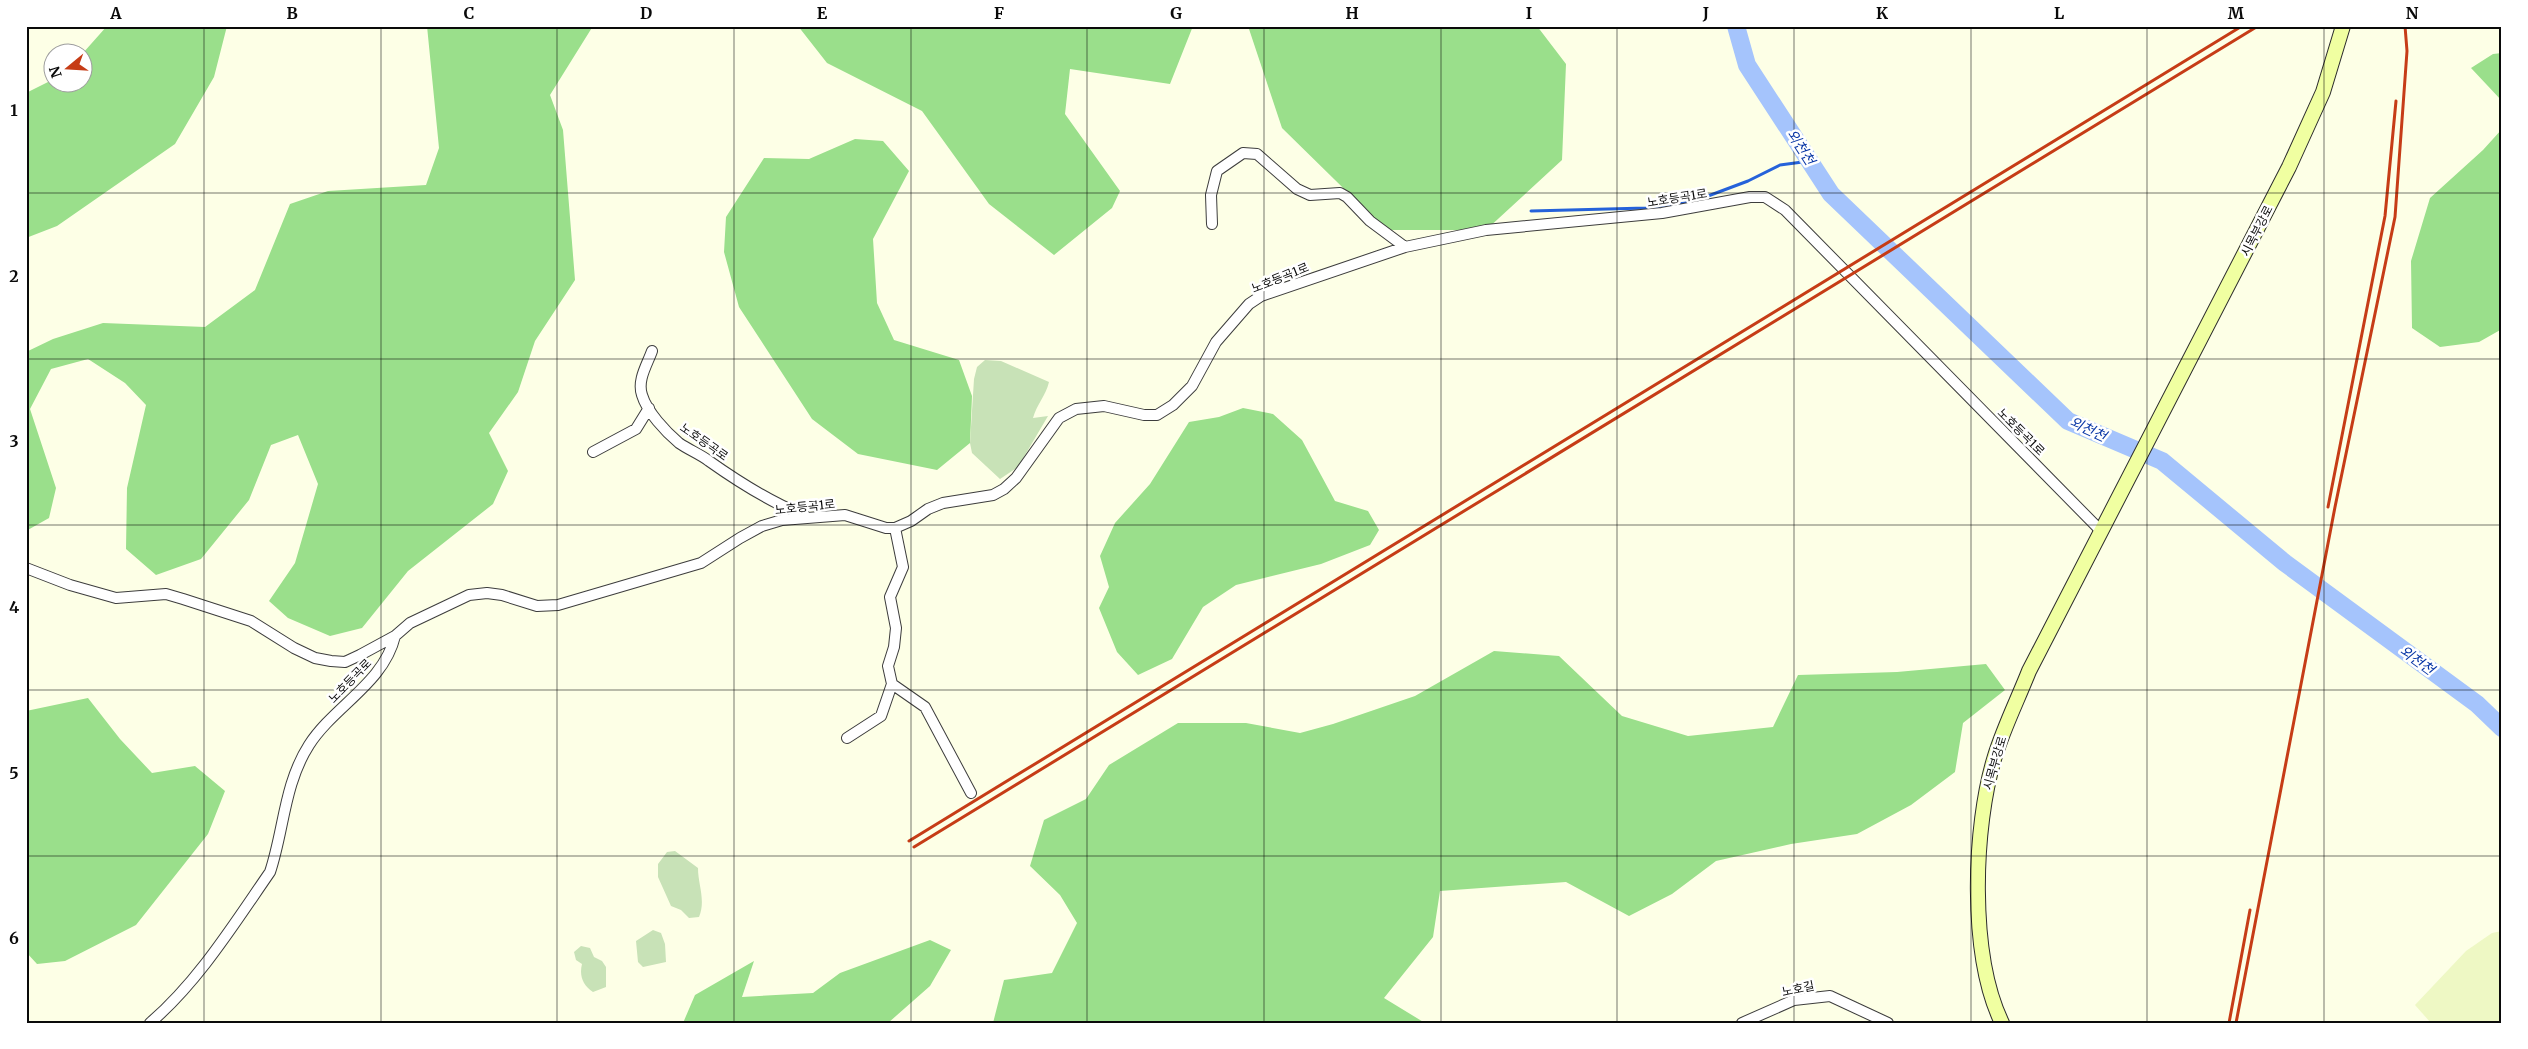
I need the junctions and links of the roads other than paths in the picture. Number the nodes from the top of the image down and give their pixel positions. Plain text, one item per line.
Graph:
1 (2343, 26) edge
2 (1212, 224) dead end
3 (1405, 247) junction
4 (652, 351) dead end
5 (649, 408) junction
6 (593, 452) dead end
7 (806, 517) junction
8 (2104, 527) junction
9 (895, 528) junction
10 (26, 568) edge
11 (395, 636) junction
12 (892, 684) junction
13 (847, 738) dead end
14 (971, 793) dead end
15 (150, 1023) edge
16 (1742, 1023) edge
17 (1888, 1023) edge
18 (2002, 1023) edge

1 - 8 street, 시목부강로
2 - 3 street
3 - 8 street, 노호등곡1로
3 - 9 street, 노호등곡1로
4 - 5 street, 노호등곡로
5 - 6 street
5 - 7 street, 노호등곡로
7 - 9 street, 노호등곡1로
7 - 11 street, 노호등곡1로
8 - 18 street, 시목부강로
9 - 12 street
10 - 11 street, 노호등곡로
11 - 15 street, 노호등곡로
12 - 13 street
12 - 14 street
16 - 17 street, 노호길

